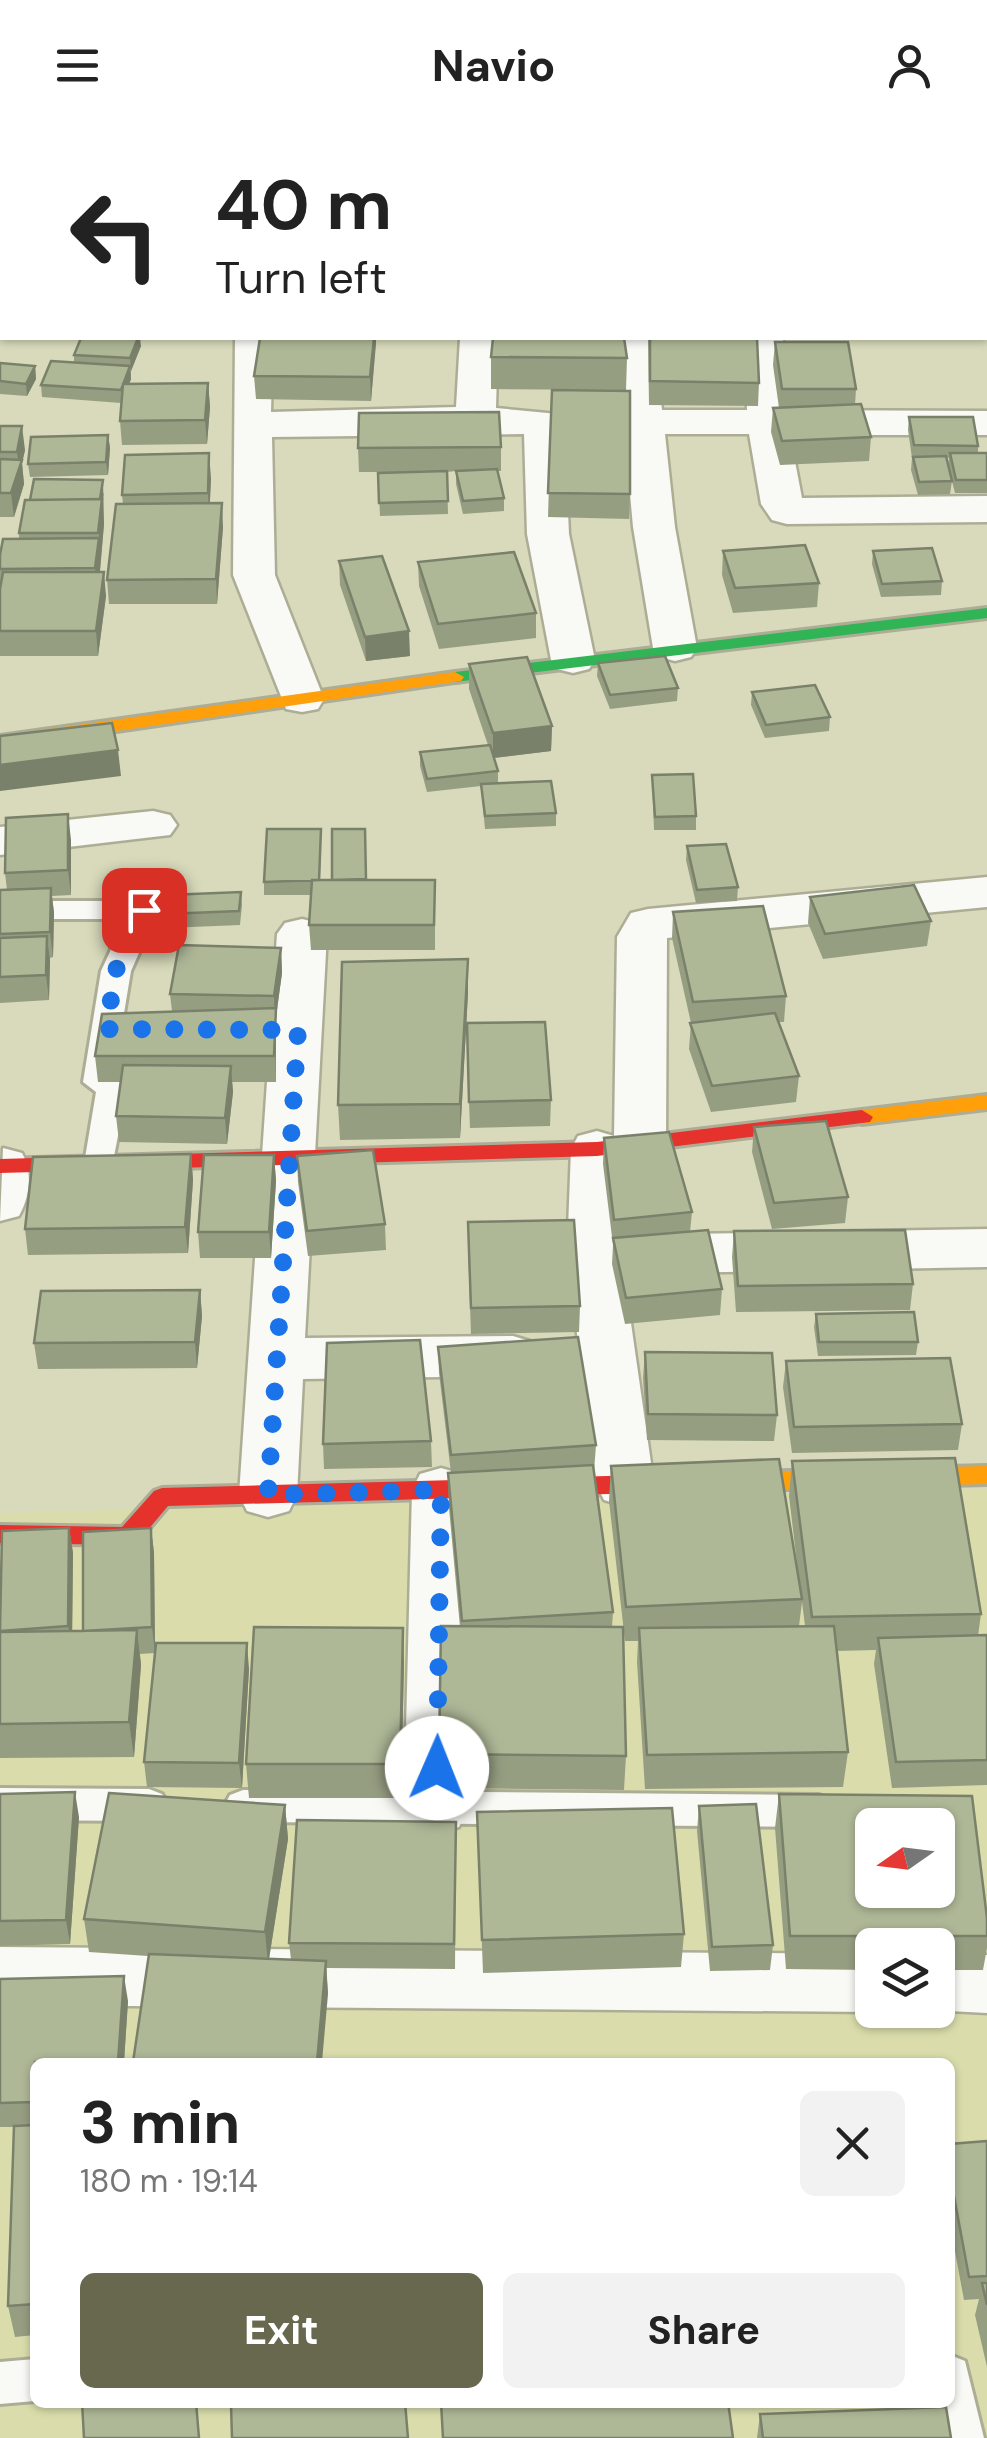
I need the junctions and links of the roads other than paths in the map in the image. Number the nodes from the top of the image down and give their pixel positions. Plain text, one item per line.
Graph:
1 (254, 340) edge
2 (480, 340) edge
3 (635, 340) edge
4 (764, 340) edge
5 (474, 420) junction
6 (643, 422) junction
7 (767, 422) junction
8 (987, 423) edge
9 (254, 425) junction
10 (987, 509) edge
11 (987, 614) edge
12 (674, 648) junction
13 (573, 660) junction
14 (302, 699) junction
15 (0, 742) edge
16 (153, 825) dead end
17 (0, 840) edge
18 (987, 892) edge
19 (0, 910) edge
20 (302, 934) dead end
21 (106, 1029) junction
22 (145, 1029) edge
23 (987, 1102) edge
24 (619, 1147) junction
25 (291, 1160) junction
26 (100, 1164) junction
27 (1, 1178) edge
28 (987, 1248) edge
29 (594, 1254) junction
30 (609, 1355) junction
31 (276, 1359) junction
32 (987, 1475) edge
33 (626, 1484) junction
34 (441, 1490) junction
35 (268, 1495) junction
36 (0, 1534) edge
37 (0, 1804) edge
38 (436, 1808) junction
39 (850, 1812) edge
40 (0, 1976) edge
41 (855, 1983) edge
42 (955, 1984) edge
43 (987, 1984) edge
44 (30, 2380) edge
45 (0, 2382) edge
46 (955, 2402) edge
47 (962, 2438) edge

1 - 9 street
2 - 5 street
3 - 6 street
4 - 7 street
5 - 9 street
5 - 13 street
6 - 7 street
6 - 12 street
7 - 8 street
7 - 10 street
9 - 14 street
11 - 12 street
12 - 13 street
13 - 14 street
14 - 15 street
16 - 17 street
18 - 24 street
19 - 21 lane
20 - 25 street
21 - 22 lane
21 - 26 lane
23 - 24 street
24 - 25 street
24 - 29 street
25 - 26 street
25 - 31 street
26 - 27 street
28 - 29 street
29 - 30 street
30 - 31 street
30 - 33 street
31 - 35 street
32 - 33 street
33 - 34 street
34 - 35 street
34 - 38 street
35 - 36 street
37 - 38 lane
38 - 39 lane
40 - 41 street
42 - 43 street
44 - 45 lane
46 - 47 lane

